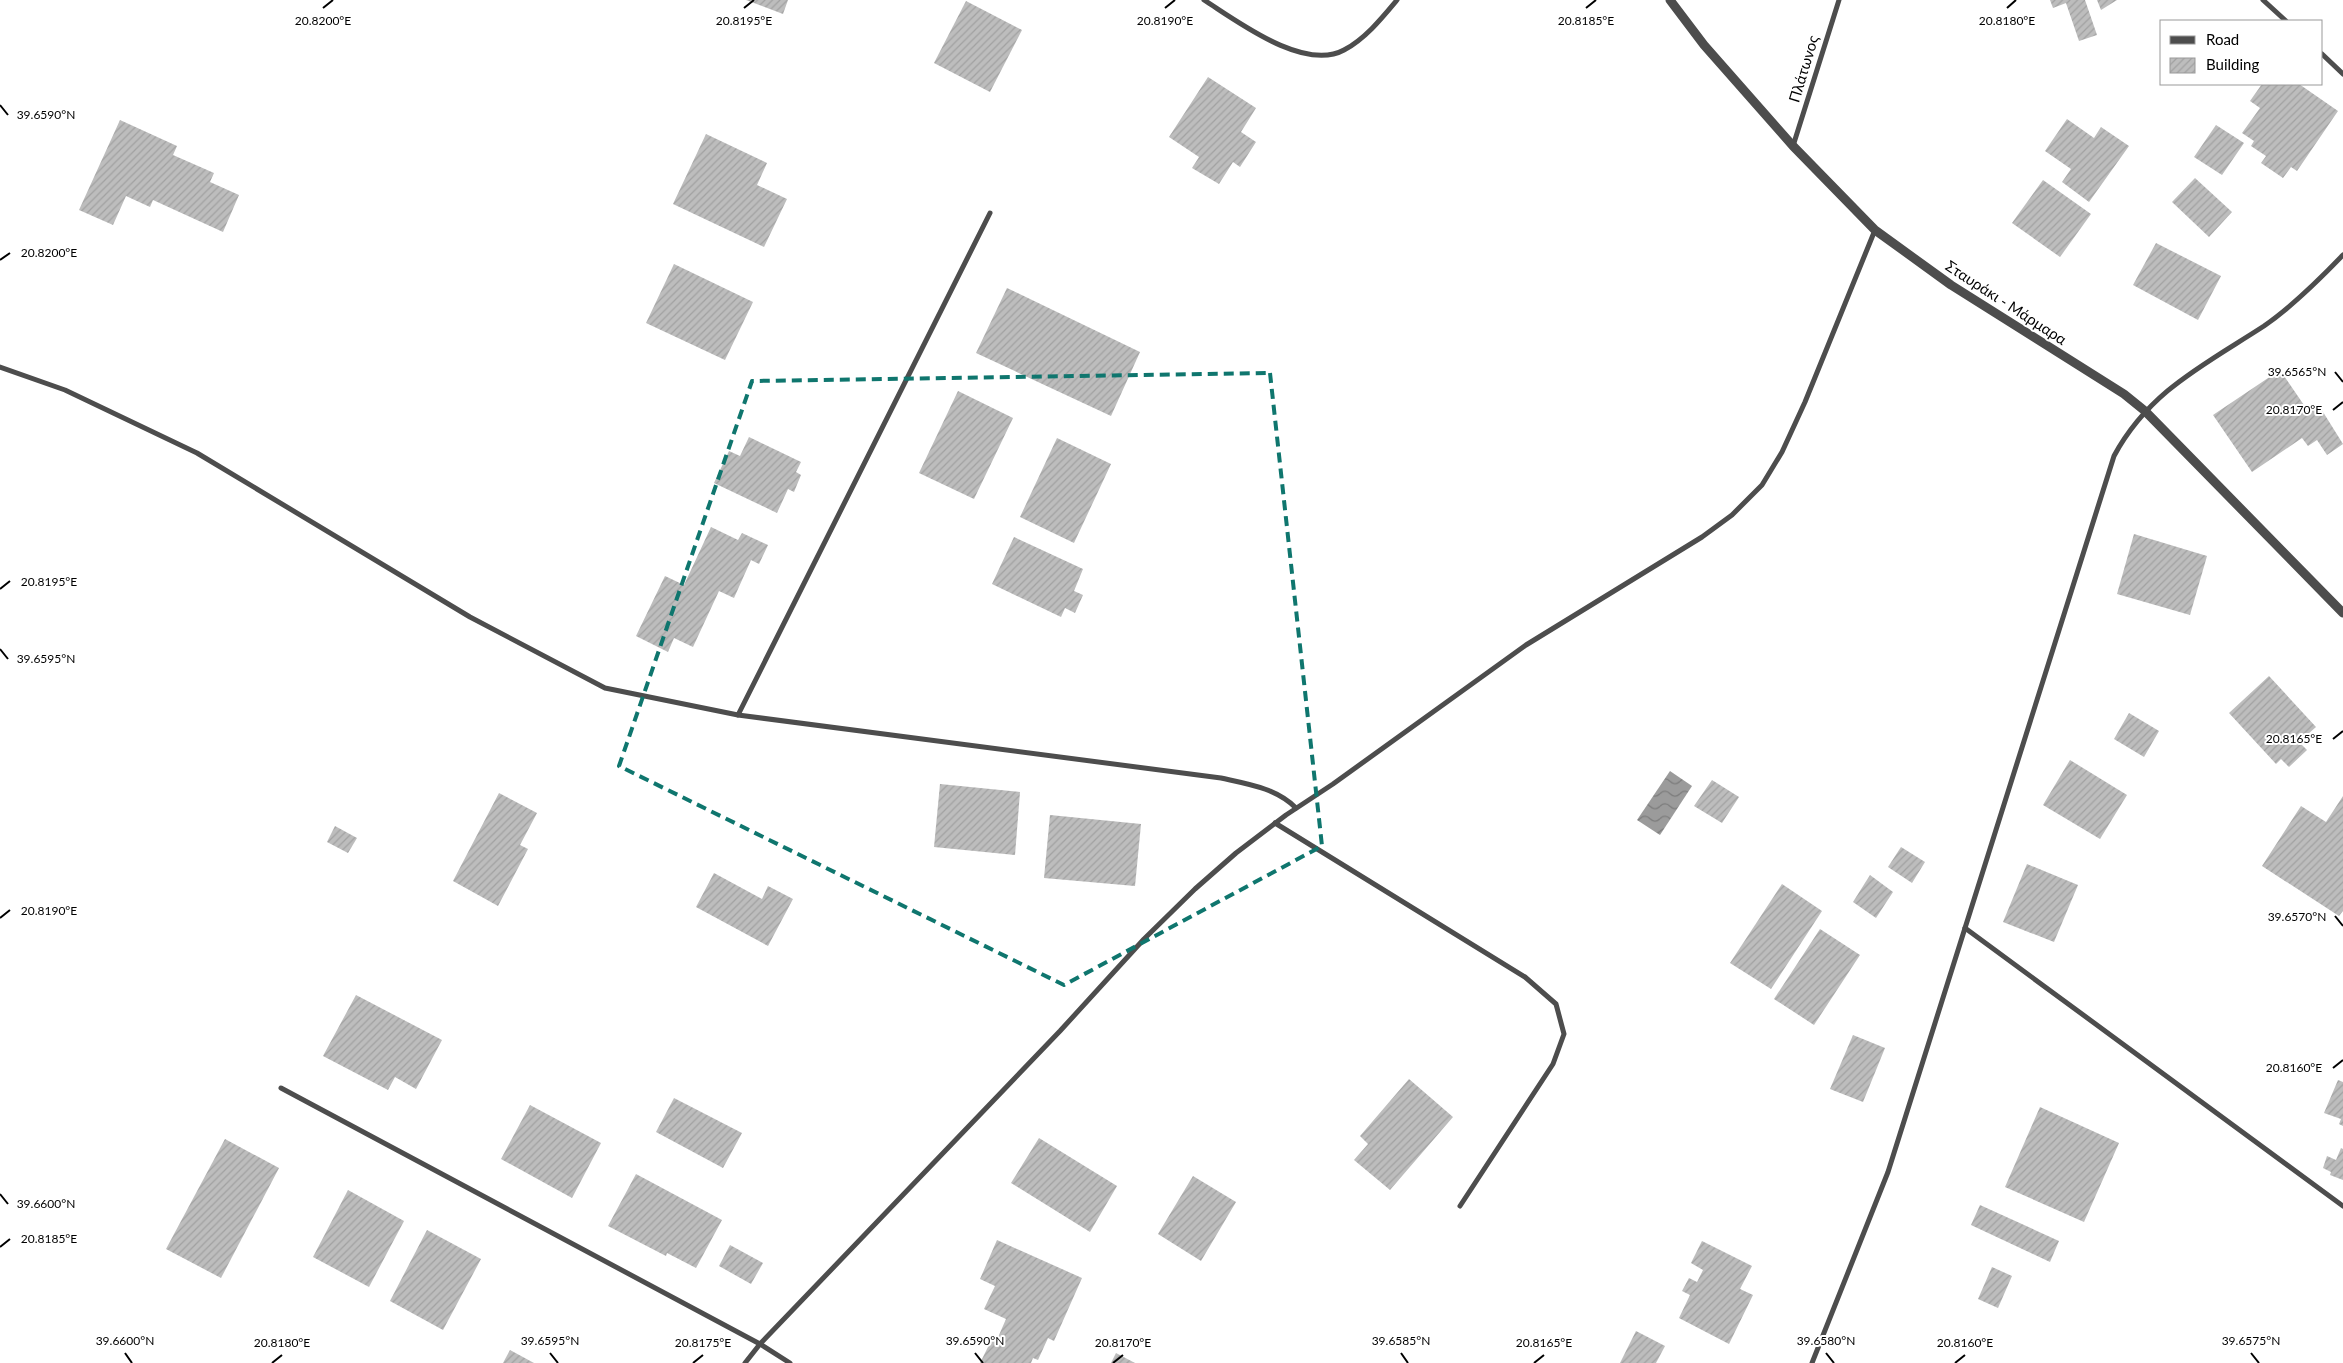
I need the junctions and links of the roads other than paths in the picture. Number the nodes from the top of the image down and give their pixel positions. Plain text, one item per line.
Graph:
1 (1204, 0) edge
2 (1397, 0) edge
3 (1670, 0) edge
4 (1839, 0) edge
5 (2263, 0) edge
6 (2285, 20) edge
7 (2323, 55) edge
8 (2343, 74) edge
9 (1793, 146) junction
10 (990, 213) dead end
11 (1875, 230) junction
12 (2343, 255) edge
13 (0, 367) edge
14 (2145, 411) junction
15 (2343, 613) edge
16 (738, 715) junction
17 (1296, 808) junction
18 (1275, 823) junction
19 (1965, 928) junction
20 (282, 1088) dead end
21 (1460, 1206) dead end
22 (2343, 1206) edge
23 (760, 1344) junction
24 (745, 1363) edge
25 (790, 1363) edge
26 (1812, 1363) edge

1 - 2 street
3 - 9 street, Σταυράκι - Μάρμαρα
4 - 9 street, Πλάτωνος
5 - 6 street
7 - 8 street
9 - 11 street, Σταυράκι - Μάρμαρα
10 - 16 street
11 - 14 street, Σταυράκι - Μάρμαρα
11 - 17 street
12 - 14 street
13 - 16 street
14 - 15 street, Σταυράκι - Μάρμαρα
14 - 19 street
16 - 17 street
17 - 18 street
18 - 21 street
18 - 23 street
19 - 22 street
19 - 26 street
20 - 23 street
23 - 24 street
23 - 25 street

